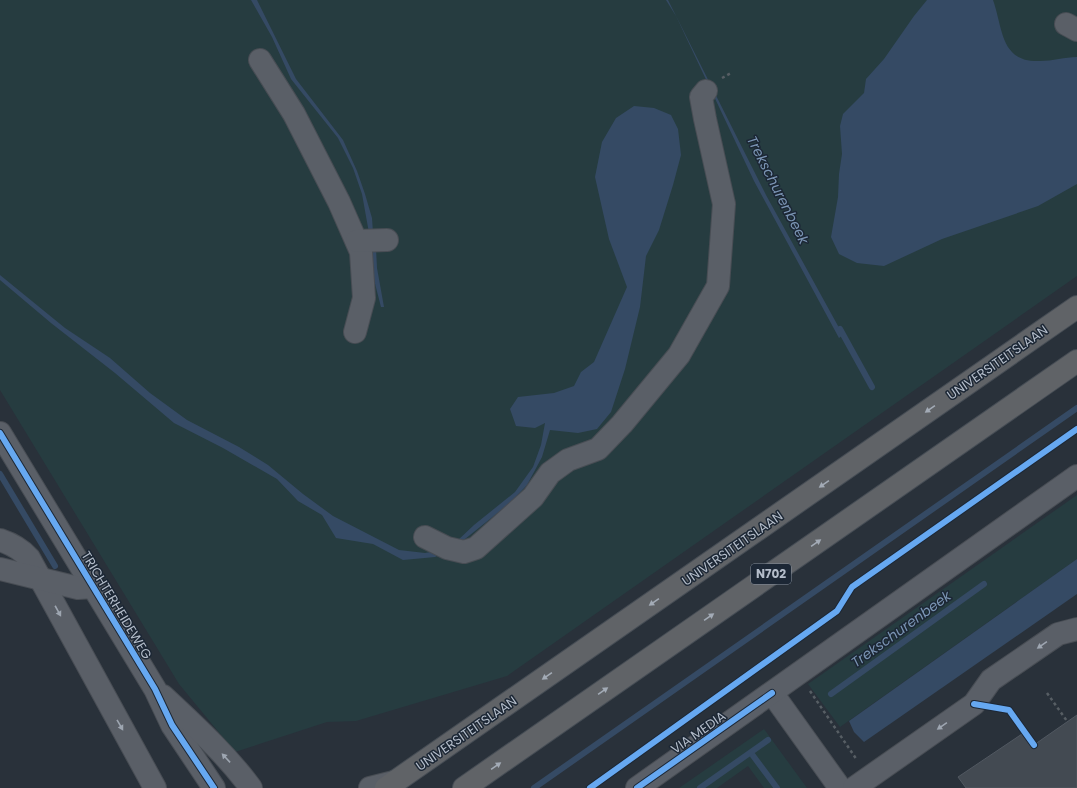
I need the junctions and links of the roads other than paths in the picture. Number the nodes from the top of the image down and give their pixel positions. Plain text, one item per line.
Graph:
1 (260, 60) dead end
2 (706, 91) dead end
3 (387, 240) dead end
4 (357, 241) junction
5 (1077, 307) edge
6 (356, 332) dead end
7 (1077, 361) edge
8 (0, 433) edge
9 (1077, 476) edge
10 (425, 537) dead end
11 (0, 540) edge
12 (0, 569) edge
13 (39, 577) junction
14 (93, 587) junction
15 (1077, 629) edge
16 (155, 689) junction
17 (772, 693) junction
18 (203, 779) edge
19 (246, 782) edge
20 (861, 783) edge
21 (390, 785) edge
22 (155, 788) edge
23 (214, 788) edge
24 (265, 788) edge
25 (370, 788) edge
26 (464, 788) edge
27 (637, 788) edge
28 (840, 788) edge

1 - 4 street
2 - 10 street
3 - 4 street
4 - 6 street
5 -> 21 highway, UNIVERSITEITSLAAN
26 -> 7 highway, N702
8 - 14 street, TRICHTERHEIDEWEG
9 - 17 street, VIA MEDIA
11 - 13 street
12 - 13 street
13 - 14 street
13 -> 22 street
14 - 16 street, TRICHTERHEIDEWEG
15 -> 20 street
16 - 18 street, TRICHTERHEIDEWEG
19 -> 16 street, TRICHTERHEIDEWEG
17 - 27 street, VIA MEDIA
17 - 28 street
18 - 23 street, TRICHTERHEIDEWEG
19 - 24 street, TRICHTERHEIDEWEG
21 - 25 street

